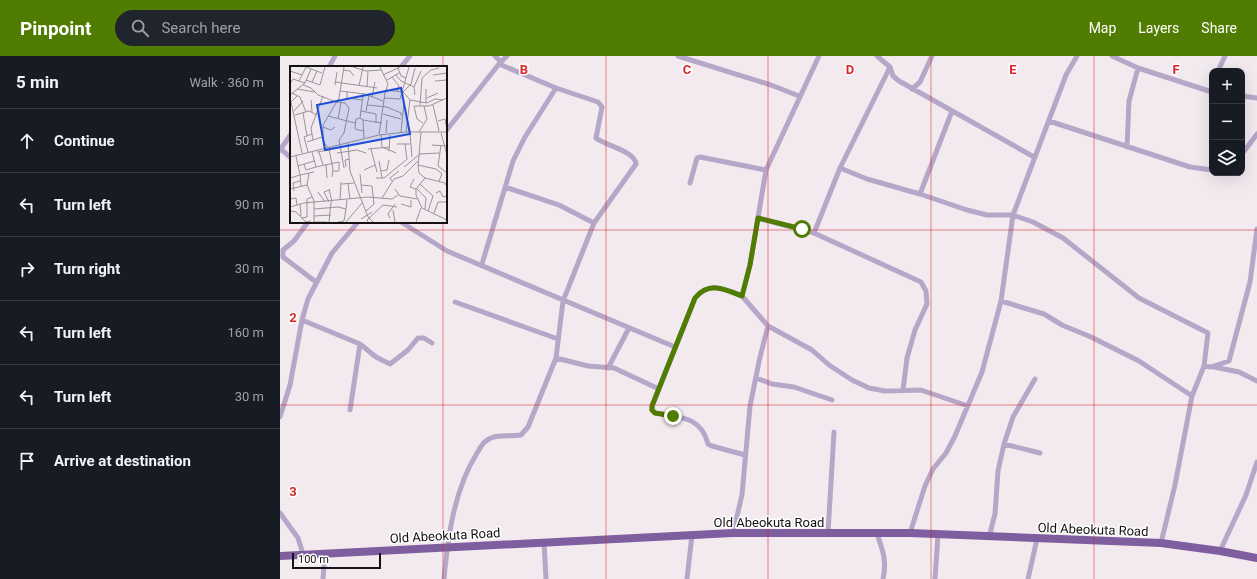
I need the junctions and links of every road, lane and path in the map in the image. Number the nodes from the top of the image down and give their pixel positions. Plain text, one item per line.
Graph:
1 (335, 56) edge
2 (410, 56) edge
3 (495, 56) edge
4 (507, 56) edge
5 (678, 56) edge
6 (819, 56) edge
7 (877, 56) edge
8 (932, 56) edge
9 (1077, 56) edge
10 (1112, 56) edge
11 (1225, 56) edge
12 (500, 63) junction
13 (330, 66) edge
14 (402, 66) edge
15 (890, 67) junction
16 (1138, 68) junction
17 (1219, 68) edge
18 (920, 82) junction
19 (556, 88) junction
20 (912, 89) junction
21 (1209, 90) edge
22 (920, 93) junction
23 (799, 96) junction
24 (1245, 96) edge
25 (1257, 98) edge
26 (952, 111) junction
27 (1049, 122) junction
28 (447, 130) edge
29 (1257, 134) edge
30 (290, 136) edge
31 (1128, 147) junction
32 (281, 149) edge
33 (1245, 150) edge
34 (290, 157) edge
35 (1034, 157) junction
36 (840, 168) junction
37 (766, 170) junction
38 (1209, 170) edge
39 (690, 183) dead end
40 (505, 187) junction
41 (920, 194) junction
42 (1013, 215) junction
43 (758, 218) junction
44 (307, 223) edge
45 (357, 223) edge
46 (403, 223) edge
47 (594, 223) junction
48 (1257, 229) edge
49 (814, 233) junction
50 (482, 264) junction
51 (316, 282) junction
52 (742, 296) junction
53 (563, 301) junction
54 (1001, 301) junction
55 (455, 302) dead end
56 (302, 320) junction
57 (768, 326) junction
58 (629, 328) junction
59 (558, 339) junction
60 (432, 343) dead end
61 (360, 344) junction
62 (675, 347) junction
63 (556, 358) junction
64 (1204, 366) junction
65 (1211, 367) junction
66 (608, 368) junction
67 (756, 378) junction
68 (1035, 379) dead end
69 (1257, 381) edge
70 (659, 389) junction
71 (903, 390) junction
72 (1192, 396) junction
73 (832, 400) dead end
74 (968, 406) junction
75 (350, 410) dead end
76 (280, 417) edge
77 (834, 432) dead end
78 (1004, 444) junction
79 (1040, 453) dead end
80 (745, 455) junction
81 (1257, 462) edge
82 (280, 513) edge
83 (733, 533) junction
84 (828, 533) junction
85 (910, 533) junction
86 (877, 534) junction
87 (692, 535) junction
88 (938, 535) junction
89 (988, 537) junction
90 (1037, 539) junction
91 (544, 542) junction
92 (1161, 543) junction
93 (447, 546) junction
94 (1220, 551) junction
95 (325, 553) junction
96 (303, 554) junction
97 (280, 556) edge
98 (1257, 558) edge
99 (324, 579) edge
100 (444, 579) edge
101 (546, 579) edge
102 (687, 579) edge
103 (883, 579) edge
104 (935, 579) edge
105 (1028, 579) edge

1 - 13 street
2 - 14 street
3 - 12 street
4 - 12 street
5 - 23 street
6 - 23 street
7 - 15 street
8 - 18 street
9 - 27 street
10 - 16 street
11 - 17 street
12 - 19 street
12 - 28 street
15 - 20 street
15 - 36 street
16 - 21 street
16 - 31 street
18 - 20 street
18 - 22 street
19 - 40 street
19 - 47 street
20 - 22 street
22 - 26 street
23 - 37 street
24 - 25 street
26 - 35 street
26 - 41 street
27 - 31 street
27 - 35 street
29 - 33 street
30 - 32 street
31 - 38 street
32 - 34 street
35 - 42 street
36 - 41 street
36 - 49 street
37 - 39 street
37 - 43 street
40 - 47 street
40 - 50 street
41 - 42 street
42 - 54 street
42 - 64 street
43 - 49 street
43 - 52 street
44 - 51 street
45 - 51 street
46 - 50 street
47 - 53 street
48 - 65 street
49 - 71 street
50 - 53 street
51 - 56 street
52 - 57 street
52 - 62 street
53 - 58 street
53 - 59 street
54 - 72 street
54 - 74 street
55 - 59 street
56 - 61 street
56 - 76 street
57 - 67 street
57 - 71 street
58 - 62 street
58 - 66 street
59 - 63 street
60 - 61 street
61 - 75 street
62 - 70 street
63 - 66 street
63 - 93 street
64 - 65 street
64 - 72 street
65 - 69 street
66 - 70 street
67 - 73 street
67 - 80 street
68 - 78 street
70 - 80 street
71 - 74 street
72 - 92 street
74 - 85 street
77 - 84 street
78 - 79 street
78 - 89 street
80 - 83 street
81 - 94 street
82 - 96 street
83 - 84 highway, Old Abeokuta Road
83 - 87 highway, Old Abeokuta Road
84 - 86 highway, Old Abeokuta Road
85 - 86 highway, Old Abeokuta Road
85 - 88 highway, Old Abeokuta Road
86 - 103 street
87 - 91 highway, Old Abeokuta Road
87 - 102 street
88 - 89 highway, Old Abeokuta Road
88 - 104 street
89 - 90 highway, Old Abeokuta Road
90 - 92 highway, Old Abeokuta Road
90 - 105 street
91 - 93 highway, Old Abeokuta Road
91 - 101 street
92 - 94 highway, Old Abeokuta Road
93 - 95 highway, Old Abeokuta Road
93 - 100 street
94 - 98 highway, Old Abeokuta Road
95 - 96 highway, Old Abeokuta Road
95 - 99 street
96 - 97 highway, Old Abeokuta Road

